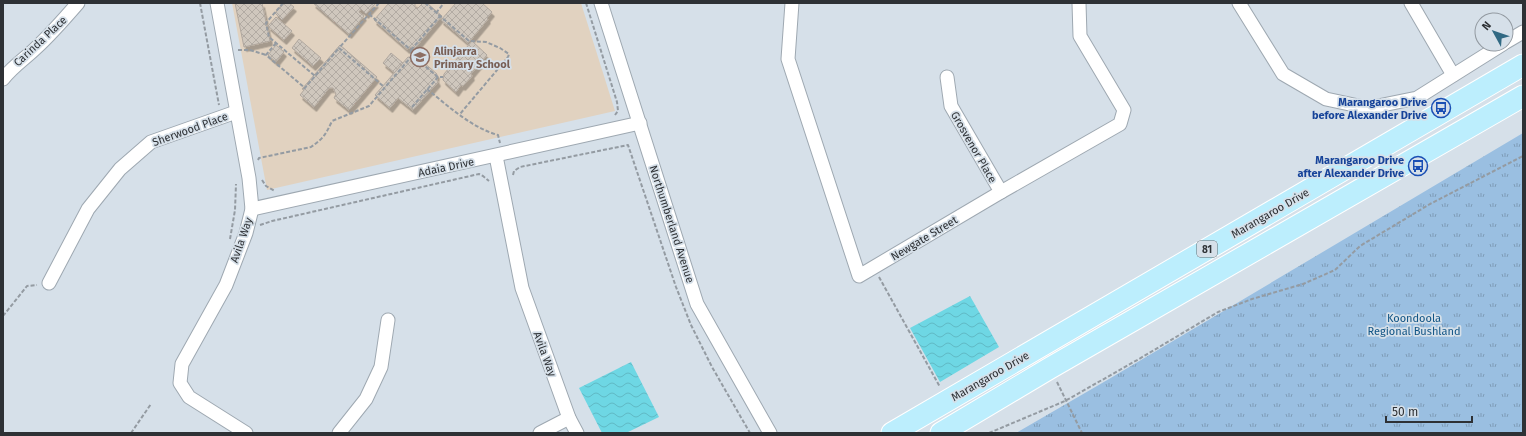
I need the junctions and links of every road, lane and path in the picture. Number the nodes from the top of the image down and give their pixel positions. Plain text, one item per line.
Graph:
1 (78, 3) edge
2 (200, 3) edge
3 (217, 3) edge
4 (283, 3) edge
5 (378, 3) edge
6 (425, 3) edge
7 (444, 3) edge
8 (586, 3) edge
9 (601, 3) edge
10 (792, 3) edge
11 (1079, 3) edge
12 (1239, 3) edge
13 (1411, 3) edge
14 (436, 12) junction
15 (369, 14) junction
16 (440, 16) junction
17 (1523, 32) edge
18 (1514, 37) edge
19 (276, 43) junction
20 (339, 48) junction
21 (237, 50) dead end
22 (411, 50) junction
23 (1490, 52) edge
24 (266, 55) junction
25 (411, 57) junction
26 (1523, 66) edge
27 (1453, 75) junction
28 (315, 76) junction
29 (438, 77) junction
30 (444, 77) dead end
31 (947, 77) dead end
32 (3, 79) edge
33 (383, 86) dead end
34 (427, 89) junction
35 (1523, 96) edge
36 (412, 107) dead end
37 (220, 108) dead end
38 (236, 112) junction
39 (460, 114) junction
40 (614, 116) dead end
41 (640, 123) junction
42 (505, 143) dead end
43 (1444, 143) junction
44 (496, 156) junction
45 (1523, 156) edge
46 (258, 159) dead end
47 (1350, 165) junction
48 (236, 179) dead end
49 (512, 179) dead end
50 (491, 185) dead end
51 (271, 190) dead end
52 (281, 190) dead end
53 (1001, 192) junction
54 (252, 209) junction
55 (271, 217) dead end
56 (272, 220) junction
57 (259, 225) dead end
58 (228, 246) dead end
59 (873, 268) junction
60 (49, 284) joint
61 (3, 316) edge
62 (388, 320) dead end
63 (1050, 368) junction
64 (948, 401) junction
65 (1065, 401) junction
66 (151, 404) dead end
67 (569, 418) junction
68 (132, 433) edge
69 (246, 433) edge
70 (339, 433) edge
71 (540, 433) edge
72 (577, 433) edge
73 (750, 433) edge
74 (770, 433) edge
75 (892, 433) edge
76 (941, 433) edge
77 (989, 433) edge
78 (1082, 433) edge

1 - 32 street, Carinda Place
2 - 37 path
3 - 38 street, Avila Way
4 - 19 path
5 - 15 path
6 - 14 path
7 - 14 path
8 - 40 path
9 - 41 street, Northumberland Avenue
10 - 59 street, Newgate Street
11 - 53 street, Newgate Street
12 - 27 street
13 - 27 street
14 - 16 path
15 - 20 path
15 - 22 path
16 - 22 path
16 - 39 path
17 - 18 street
19 - 24 path
19 - 28 path
20 - 28 path
20 - 33 path
21 - 24 path
22 - 25 path
23 - 27 street
24 - 28 path
25 - 29 path
25 - 46 path
26 - 47 main road, Marangaroo Drive / 81
29 - 30 path
29 - 34 path
31 - 53 street, Grosvenor Place
34 - 36 path
34 - 39 path
35 - 43 main road, 81
38 - 54 street, Avila Way
38 - 60 street, Sherwood Place
39 - 42 path
41 - 44 street, Adaia Drive
41 - 74 street, Northumberland Avenue
43 - 47 main road
43 - 63 main road, 81
44 - 54 street, Adaia Drive
44 - 67 street, Avila Way
45 - 65 path
47 - 64 main road, Marangaroo Drive / 81
48 - 58 path
49 - 73 path
50 - 56 path
51 - 52 path
53 - 59 street, Newgate Street
54 - 69 street, Avila Way
55 - 56 path
56 - 57 path
59 - 64 path
60 - 61 path
62 - 70 street
63 - 65 path
63 - 76 main road, 81
64 - 75 main road, Marangaroo Drive / 81
65 - 77 path
65 - 78 path
66 - 68 path
67 - 71 street
67 - 72 street, Avila Way

